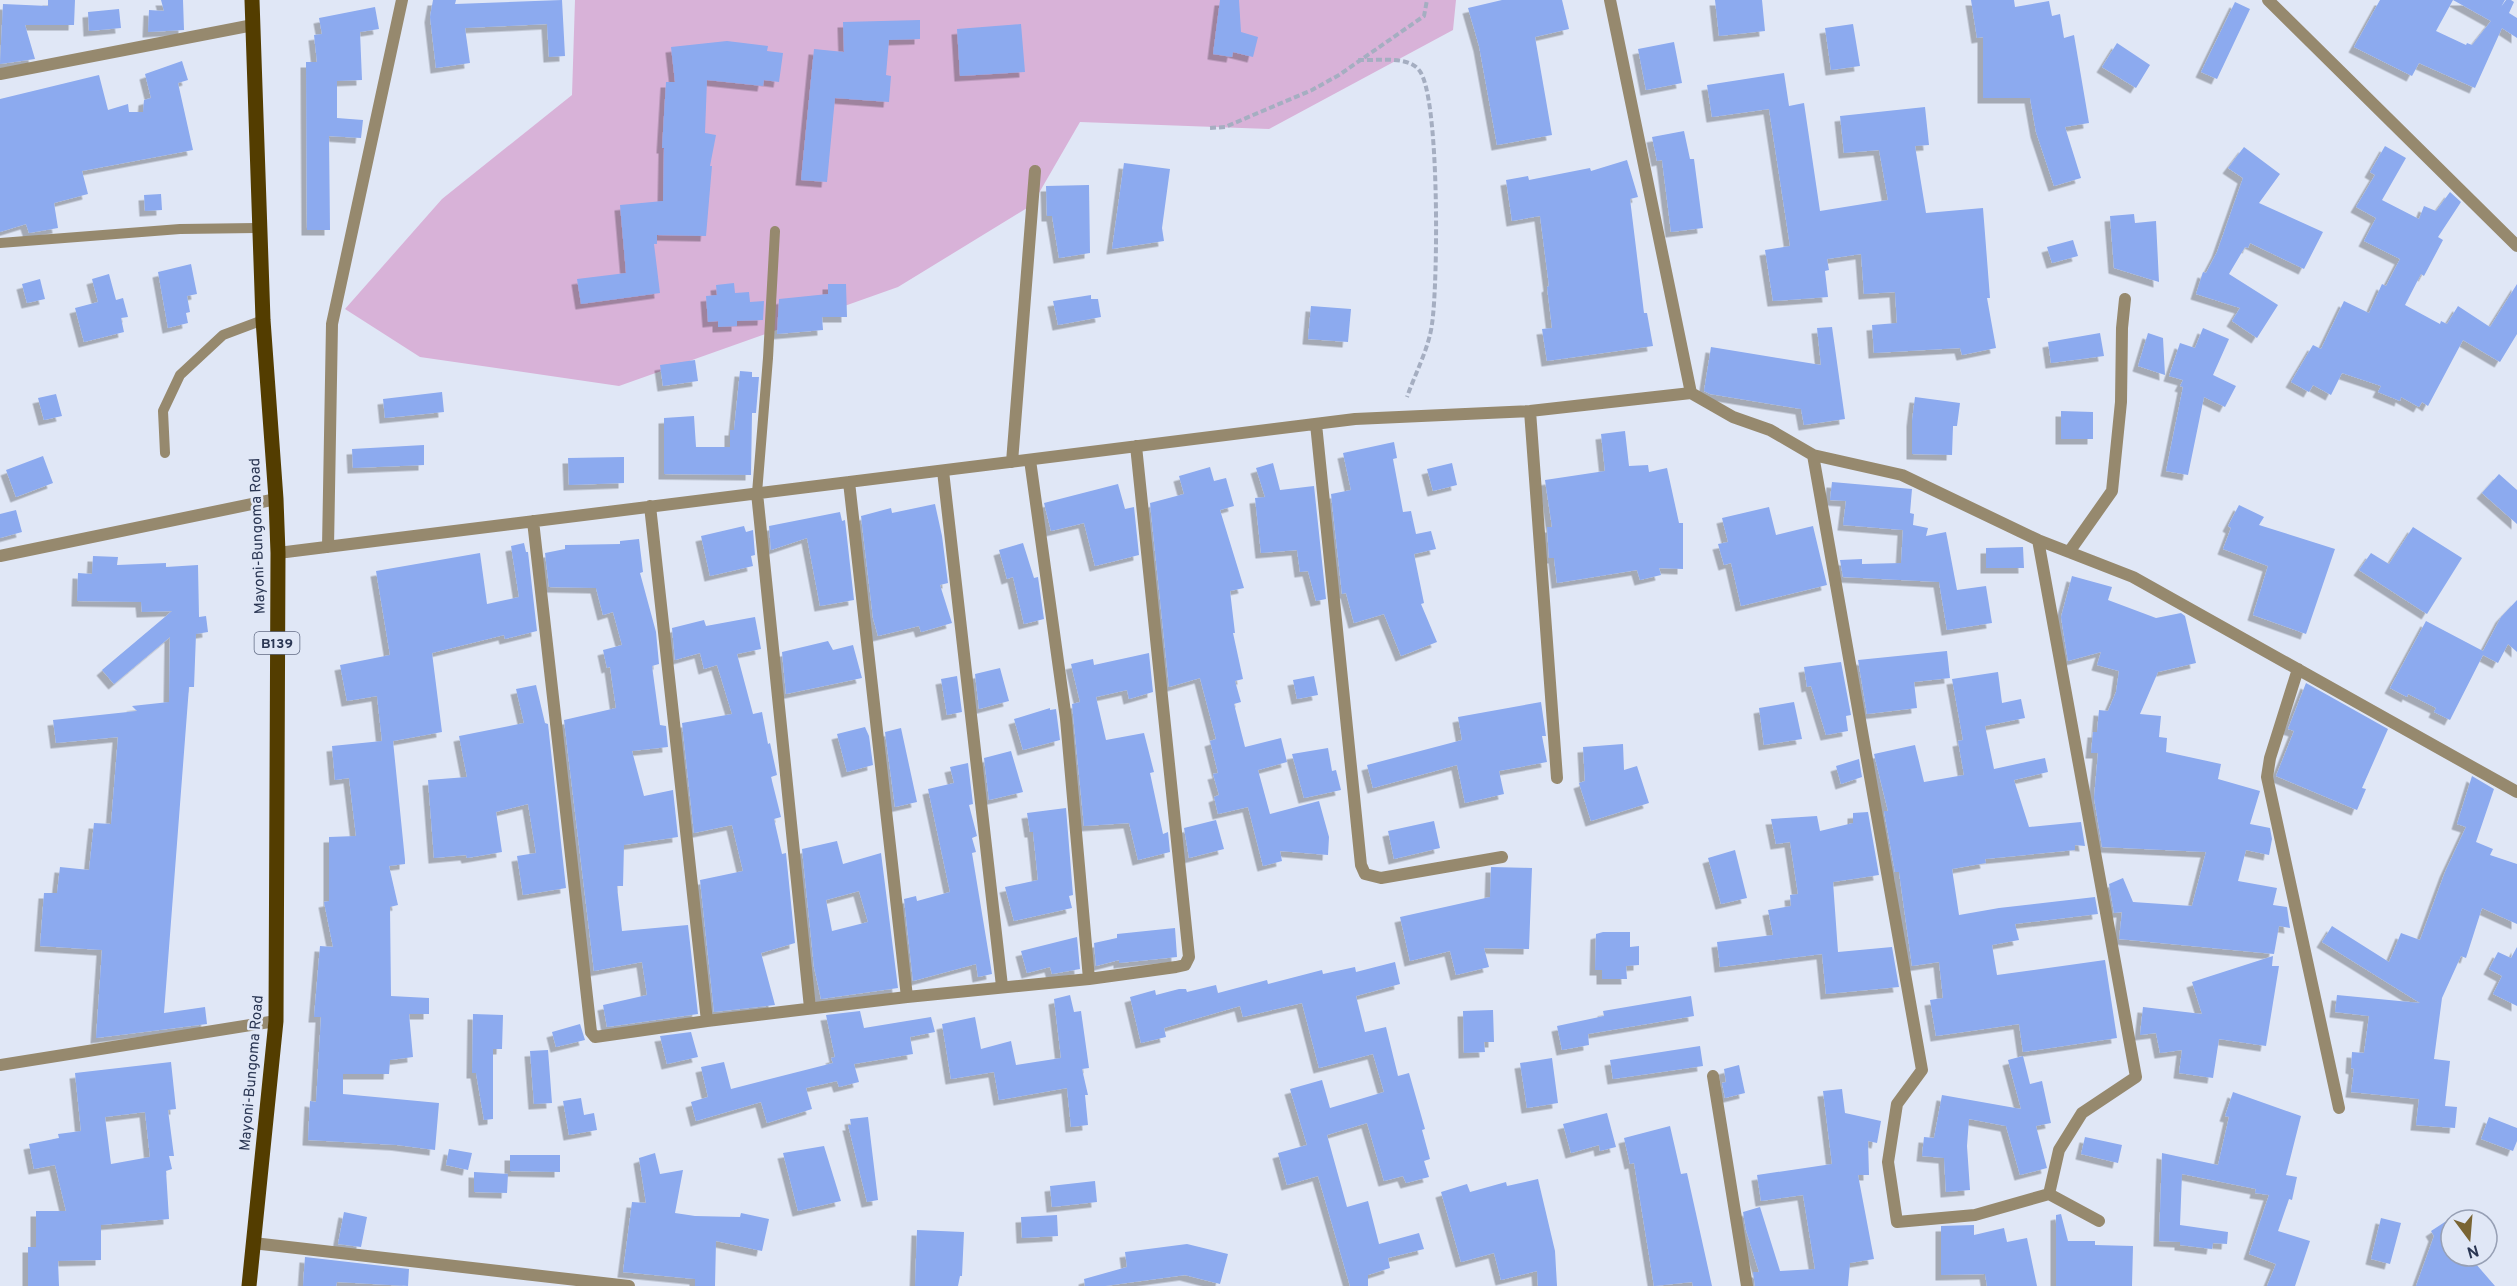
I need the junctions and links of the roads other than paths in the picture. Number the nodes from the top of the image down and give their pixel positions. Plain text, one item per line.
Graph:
1 (252, 0) edge
2 (402, 0) edge
3 (1610, 0) edge
4 (2268, 0) edge
5 (253, 25) junction
6 (0, 74) edge
7 (1035, 171) dead end
8 (260, 228) junction
9 (775, 231) dead end
10 (0, 243) edge
11 (2517, 246) edge
12 (2126, 299) dead end
13 (263, 320) junction
14 (1692, 393) junction
15 (1530, 411) junction
16 (1316, 424) junction
17 (1136, 446) junction
18 (165, 453) dead end
19 (1814, 454) junction
20 (1030, 460) junction
21 (1012, 462) junction
22 (943, 471) junction
23 (849, 482) junction
24 (757, 493) junction
25 (276, 499) junction
26 (651, 506) junction
27 (533, 521) junction
28 (2038, 540) junction
29 (328, 547) junction
30 (2069, 552) junction
31 (278, 553) junction
32 (0, 556) edge
33 (2298, 669) junction
34 (1557, 778) dead end
35 (2517, 792) edge
36 (1502, 857) dead end
37 (1089, 979) junction
38 (1002, 986) junction
39 (907, 996) junction
40 (810, 1008) junction
41 (276, 1021) junction
42 (707, 1021) junction
43 (0, 1065) edge
44 (1713, 1076) dead end
45 (2339, 1108) dead end
46 (2049, 1194) junction
47 (2099, 1221) dead end
48 (253, 1243) junction
49 (249, 1286) edge
50 (629, 1286) edge
51 (1747, 1286) edge

1 - 5 main road, Mayoni-Bungoma Road / B139
2 - 29 street
3 - 14 street
4 - 11 street
5 - 6 street
5 - 8 main road, Mayoni-Bungoma Road / B139
7 - 21 street
8 - 10 lane
8 - 13 main road, Mayoni-Bungoma Road / B139
9 - 24 lane
12 - 30 street
13 - 18 lane
13 - 25 main road, Mayoni-Bungoma Road / B139
14 - 15 street
14 - 19 street
15 - 16 street
15 - 34 street
16 - 17 street
16 - 36 street
17 - 20 street
17 - 37 street
19 - 28 street
19 - 46 street
20 - 21 street
20 - 37 street
21 - 22 street
22 - 23 street
22 - 38 street
23 - 24 street
23 - 39 street
24 - 26 street
24 - 40 street
25 - 31 main road, Mayoni-Bungoma Road / B139
25 - 32 street
26 - 27 street
26 - 42 street
27 - 29 street
27 - 42 street
28 - 30 street
28 - 46 street
29 - 31 street
30 - 33 street
31 - 41 main road, Mayoni-Bungoma Road / B139
33 - 35 street
33 - 45 street
37 - 38 street
38 - 39 street
39 - 40 street
40 - 42 street
41 - 43 street
41 - 48 main road, Mayoni-Bungoma Road / B139
44 - 51 street
46 - 47 street
48 - 49 main road, Mayoni-Bungoma Road / B139
48 - 50 street

